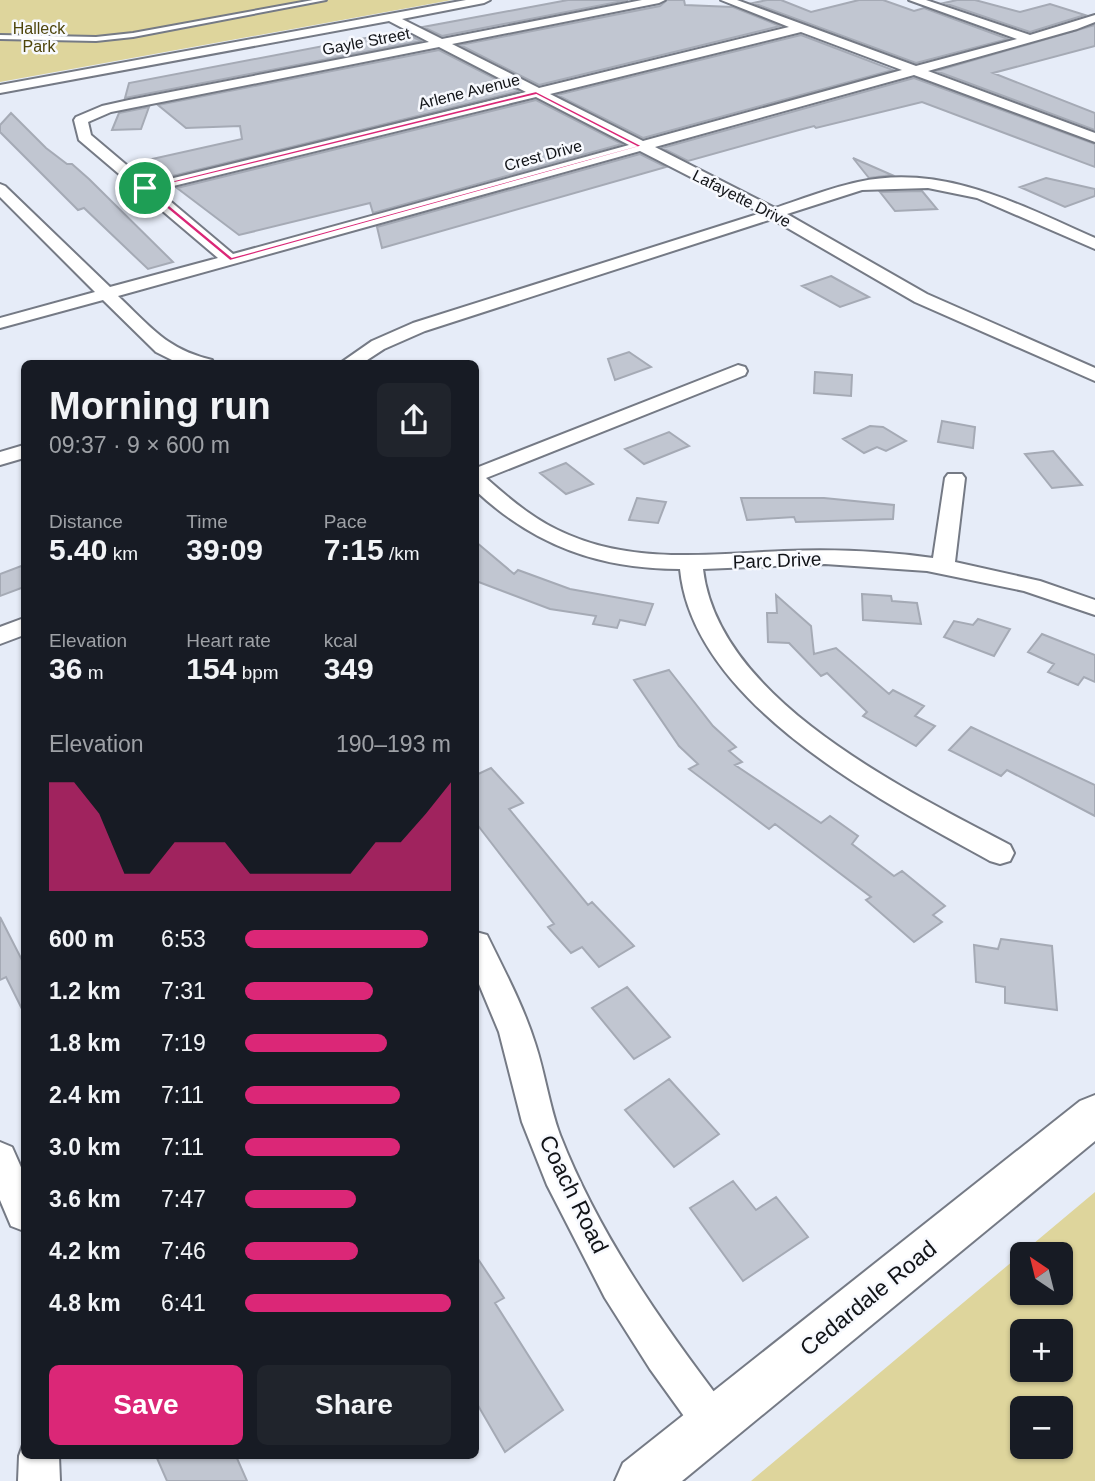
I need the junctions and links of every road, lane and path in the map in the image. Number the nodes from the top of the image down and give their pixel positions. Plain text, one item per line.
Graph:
1 (323, 0) edge
2 (484, 0) edge
3 (659, 0) edge
4 (727, 0) edge
5 (915, 0) edge
6 (390, 17) junction
7 (1095, 19) edge
8 (801, 28) junction
9 (0, 37) edge
10 (1030, 39) junction
11 (437, 43) junction
12 (914, 71) junction
13 (0, 89) edge
14 (536, 93) junction
15 (1095, 138) edge
16 (640, 146) junction
17 (145, 188) junction
18 (0, 189) edge
19 (773, 213) junction
20 (1095, 244) edge
21 (230, 259) junction
22 (105, 294) junction
23 (0, 323) edge
24 (187, 360) edge
25 (354, 360) edge
26 (737, 372) dead end
27 (1095, 375) edge
28 (21, 452) edge
29 (0, 459) edge
30 (479, 476) edge
31 (955, 478) dead end
32 (479, 480) edge
33 (691, 564) junction
34 (943, 567) junction
35 (1095, 608) edge
36 (21, 627) edge
37 (0, 636) edge
38 (1000, 853) dead end
39 (479, 951) edge
40 (1095, 1115) edge
41 (0, 1158) edge
42 (21, 1207) edge
43 (713, 1423) junction
44 (39, 1459) edge
45 (39, 1481) edge
46 (641, 1481) edge

1 - 9 lane
2 - 6 street
3 - 11 street, Gayle Street
4 - 8 street
5 - 10 street
6 - 11 street, Lafayette Drive
6 - 13 street
7 - 10 street, Crest Drive
8 - 12 street
8 - 14 street, Arlene Avenue
10 - 12 street, Crest Drive
11 - 14 street, Lafayette Drive
11 - 17 street, Gayle Street
12 - 15 street
12 - 16 street, Crest Drive
14 - 16 street, Lafayette Drive
14 - 17 street, Arlene Avenue
16 - 19 street, Lafayette Drive
16 - 21 street, Crest Drive
17 - 21 street
18 - 22 street
19 - 20 street
19 - 25 street
19 - 27 street, Lafayette Drive
21 - 22 street, Crest Drive
22 - 23 street, Crest Drive
22 - 24 street
26 - 30 street
28 - 29 street
31 - 34 street
32 - 33 street, Parc Drive
33 - 34 street, Parc Drive
33 - 38 street
34 - 35 street, Parc Drive
36 - 37 street
39 - 43 street, Coach Road
40 - 43 street, Cedardale Road
41 - 42 street
43 - 46 street, Cedardale Road
44 - 45 street

